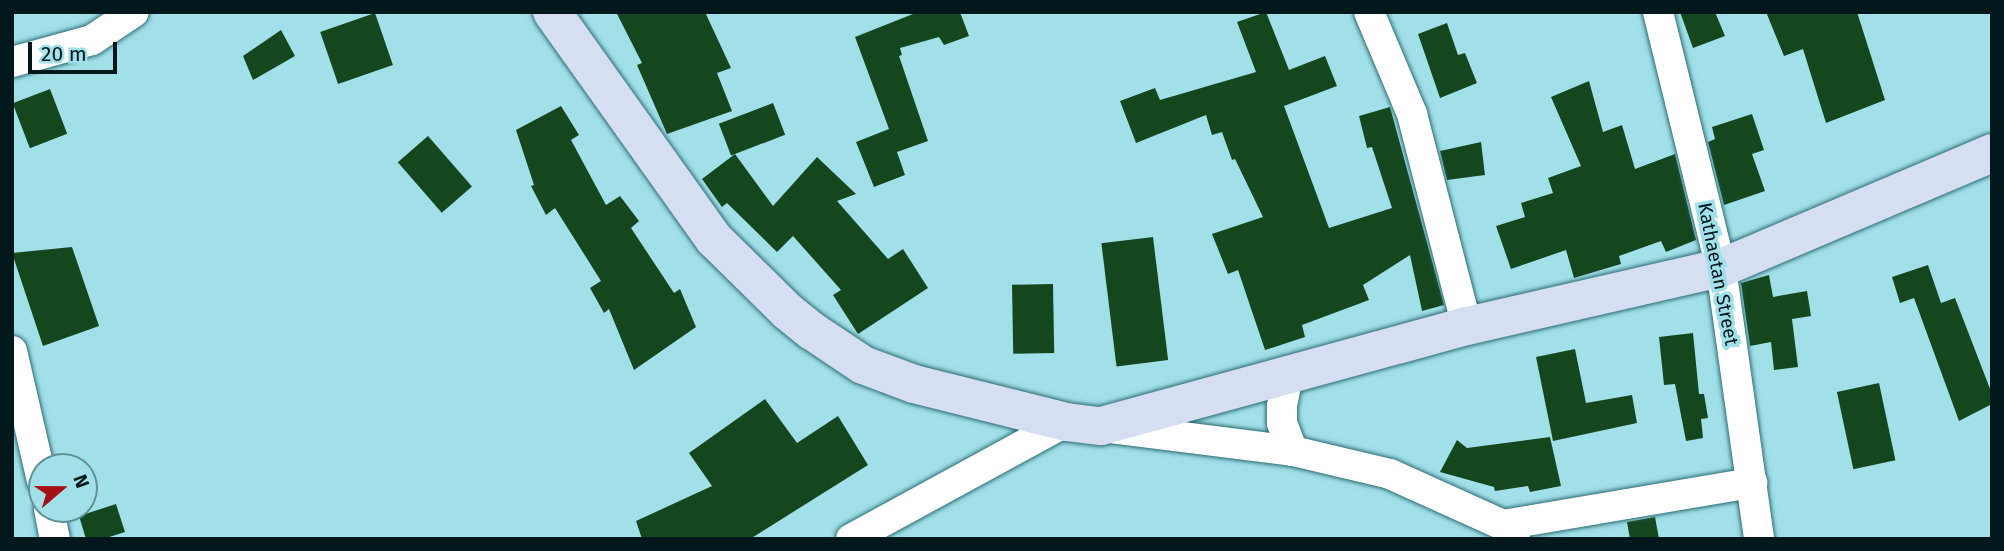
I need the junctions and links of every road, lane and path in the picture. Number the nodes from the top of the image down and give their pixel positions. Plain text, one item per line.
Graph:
1 (134, 12) edge
2 (552, 12) edge
3 (1369, 12) edge
4 (1658, 12) edge
5 (12, 62) edge
6 (1992, 153) edge
7 (1721, 268) junction
8 (1467, 326) junction
9 (12, 351) edge
10 (1288, 375) junction
11 (1084, 424) junction
12 (1293, 451) junction
13 (36, 453) edge
14 (1752, 483) junction
15 (1509, 532) edge
16 (851, 539) edge
17 (1759, 539) edge

1 - 5 street
2 - 11 street
3 - 8 street
4 - 7 street, Kathaetan Street
6 - 7 street
7 - 8 street
7 - 14 street, Kathaetan Street
8 - 10 street
9 - 13 street
10 - 11 street
10 - 12 street
11 - 12 street
11 - 16 street
12 - 15 street
14 - 15 street
14 - 17 street, Kathaetan Street

